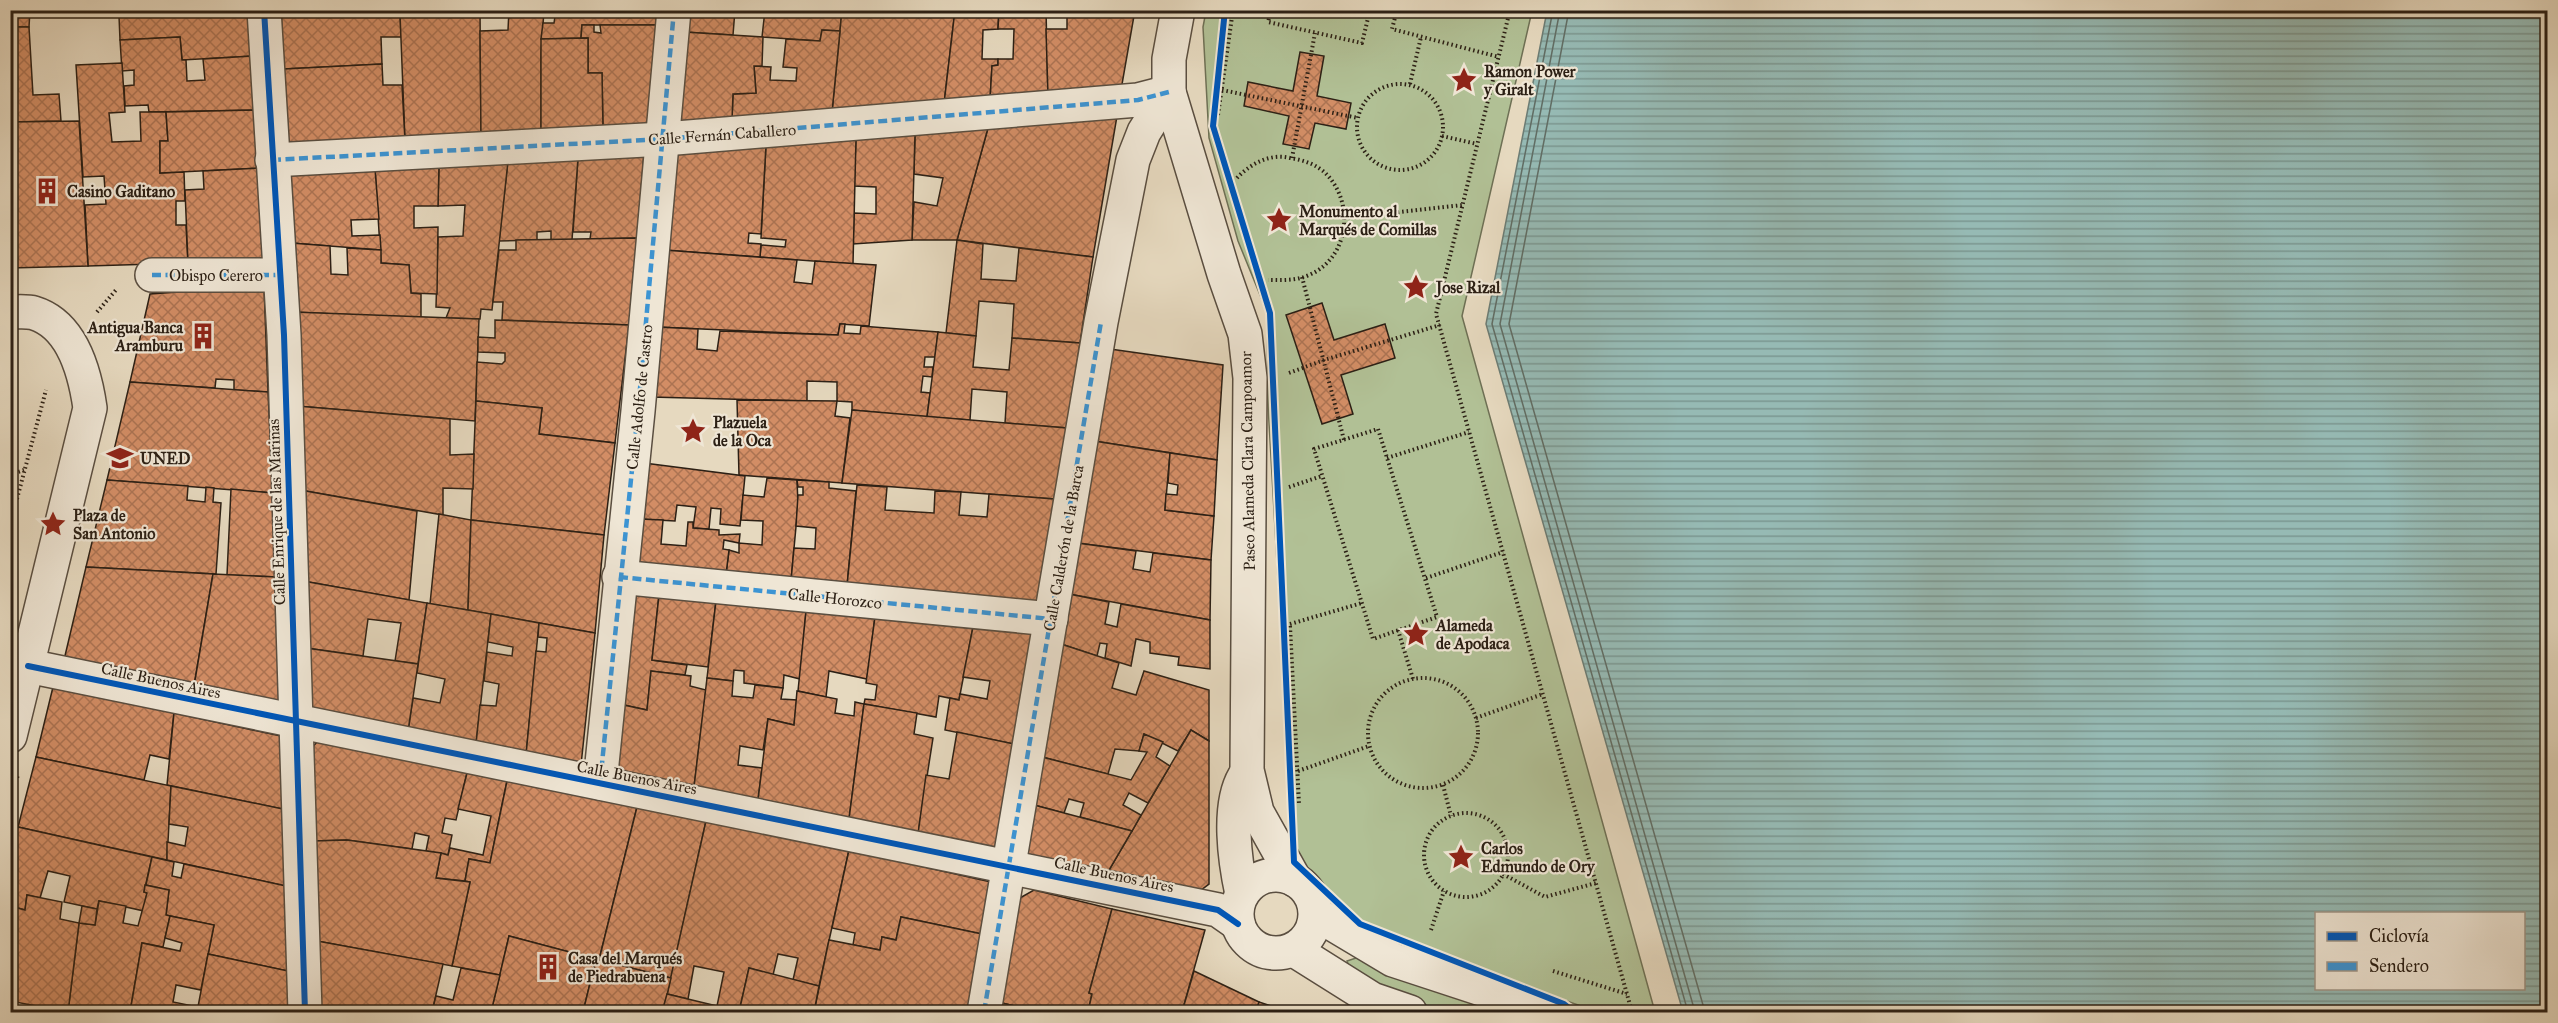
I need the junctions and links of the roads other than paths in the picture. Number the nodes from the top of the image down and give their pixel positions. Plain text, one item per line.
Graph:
1 (264, 10) edge
2 (674, 10) edge
3 (1179, 10) edge
4 (1169, 92) junction
5 (664, 139) junction
6 (272, 160) junction
7 (152, 275) dead end
8 (280, 275) junction
9 (10, 312) edge
10 (619, 577) junction
11 (1051, 618) junction
12 (28, 666) junction
13 (296, 722) junction
14 (10, 735) edge
15 (1247, 770) junction
16 (600, 783) junction
17 (1007, 866) junction
18 (1295, 880) junction
19 (1240, 909) junction
20 (1316, 914) junction
21 (1294, 950) junction
22 (305, 1012) edge
23 (984, 1012) edge
24 (1410, 1012) edge
25 (1541, 1012) edge

1 - 6 street, Calle Enrique de las Marinas
2 - 5 street, Calle Adolfo de Castro
3 - 4 street, Paseo Alameda Clara Campoamor
4 - 5 street, Calle Fernán Caballero
4 - 11 street, Calle Calderón de la Barca
4 - 15 street, Paseo Alameda Clara Campoamor
5 - 6 street, Calle Fernán Caballero
5 - 10 street, Calle Adolfo de Castro
6 - 8 street, Calle Enrique de las Marinas
7 - 8 street, Obispo Cerero
8 - 13 street, Calle Enrique de las Marinas
9 - 12 street
10 - 11 street, Calle Horozco
10 - 16 street, Calle Adolfo de Castro
11 - 17 street, Calle Calderón de la Barca
12 - 13 street, Calle Buenos Aires
12 - 14 street
13 - 16 street, Calle Buenos Aires
13 - 22 street, Calle Enrique de las Marinas
15 - 18 street, Paseo Alameda Clara Campoamor
15 - 19 street, Paseo Alameda Clara Campoamor
16 - 17 street, Calle Buenos Aires
17 - 19 street, Calle Buenos Aires
17 - 23 street, Calle Calderón de la Barca
18 - 19 street
18 - 20 street
19 - 21 street
20 - 21 street
20 - 25 street
21 - 24 street

